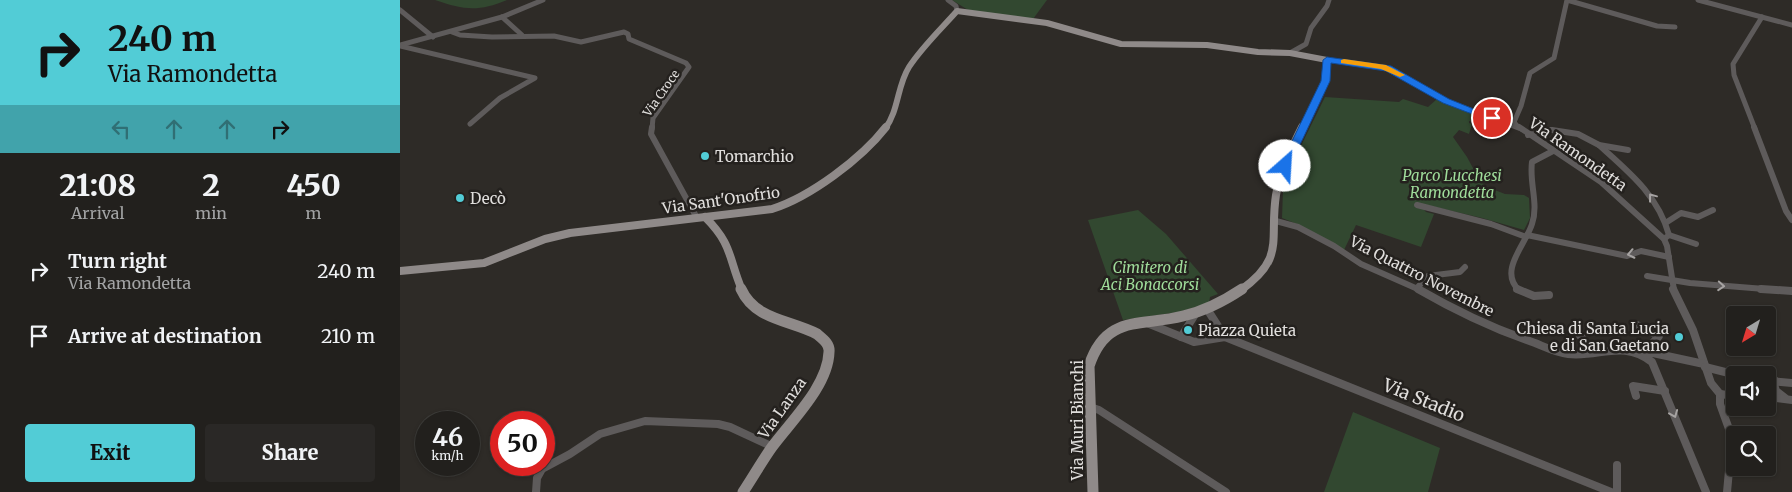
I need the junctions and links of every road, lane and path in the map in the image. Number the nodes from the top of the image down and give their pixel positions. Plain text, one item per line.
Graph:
1 (538, 0) edge
2 (543, 0) edge
3 (948, 0) edge
4 (1330, 0) edge
5 (1567, 0) edge
6 (1698, 0) edge
7 (400, 10) edge
8 (956, 10) junction
9 (502, 17) junction
10 (1762, 17) junction
11 (1792, 25) edge
12 (1675, 27) dead end
13 (452, 32) junction
14 (524, 35) junction
15 (432, 36) junction
16 (400, 46) edge
17 (1290, 53) junction
18 (1327, 60) junction
19 (470, 124) dead end
20 (1517, 126) junction
21 (1528, 135) junction
22 (1599, 145) junction
23 (1628, 150) dead end
24 (1553, 151) junction
25 (1417, 205) dead end
26 (1713, 210) dead end
27 (701, 218) junction
28 (1792, 220) edge
29 (1276, 221) junction
30 (1667, 222) junction
31 (1527, 236) junction
32 (1666, 237) junction
33 (1696, 244) dead end
34 (1669, 258) junction
35 (1465, 268) dead end
36 (400, 271) edge
37 (1647, 276) dead end
38 (1673, 280) junction
39 (1417, 288) junction
40 (1792, 291) edge
41 (1548, 296) dead end
42 (1207, 309) junction
43 (1196, 312) junction
44 (1145, 322) junction
45 (1637, 325) dead end
46 (1575, 329) dead end
47 (1181, 337) junction
48 (1226, 337) junction
49 (1589, 353) junction
50 (1650, 354) junction
51 (1704, 365) junction
52 (1726, 372) edge
53 (1776, 381) edge
54 (1792, 383) edge
55 (1776, 391) edge
56 (1665, 392) junction
57 (1720, 394) junction
58 (1726, 395) edge
59 (1636, 396) dead end
60 (1788, 399) edge
61 (1090, 407) junction
62 (773, 447) junction
63 (1617, 465) dead end
64 (536, 492) edge
65 (743, 492) edge
66 (1093, 492) edge
67 (1226, 492) edge
68 (1611, 492) edge
69 (1617, 492) edge
70 (1706, 492) edge
71 (1727, 492) edge

1 - 15 street
2 - 9 street
3 - 8 street
4 - 17 street
5 - 12 street
5 - 20 street
6 - 10 street
7 - 15 street
8 - 17 main road
8 - 27 main road, Via Sant'Onofrio
9 - 13 street
9 - 14 street
10 - 11 street
10 - 28 street
13 - 14 street, Via Croce
13 - 15 street
14 - 27 street, Via Croce
15 - 16 street
16 - 19 street
17 - 18 main road
18 - 20 street, Via Ramondetta
18 - 29 main road
20 - 21 street, Via Ramondetta
21 - 22 street
21 - 24 street, Via Ramondetta
22 - 23 street
30 -> 22 street
24 - 31 street
24 - 32 street, Via Ramondetta
25 - 31 street
26 - 30 street
27 - 36 main road, Via Sant'Onofrio
27 - 62 main road, Via Lanza
29 - 39 street, Via Quattro Novembre
29 - 42 main road
30 - 32 street
34 -> 31 street
31 - 41 street
32 - 33 street
32 - 34 street
34 - 38 street
35 - 39 street
37 - 38 street
38 -> 40 street
38 - 51 street
39 - 49 street, Via Quattro Novembre
42 - 43 main road
42 - 48 street
43 - 44 main road
43 - 47 street
44 - 47 street
44 - 61 main road, Via Muri Bianchi
45 - 50 street
46 - 49 street
47 - 48 street
48 - 68 street, Via Stadio
49 - 50 street, Via Quattro Novembre
50 - 51 street, Via Quattro Novembre
50 - 56 street
51 - 52 street, Via Quattro Novembre
51 - 57 street
53 - 54 street
55 - 60 street
56 - 59 street
56 -> 70 street
57 - 58 street
57 - 71 street
61 - 66 main road, Via Muri Bianchi
61 - 67 street
62 - 64 street
62 - 65 main road, Via Lanza
63 - 69 street

